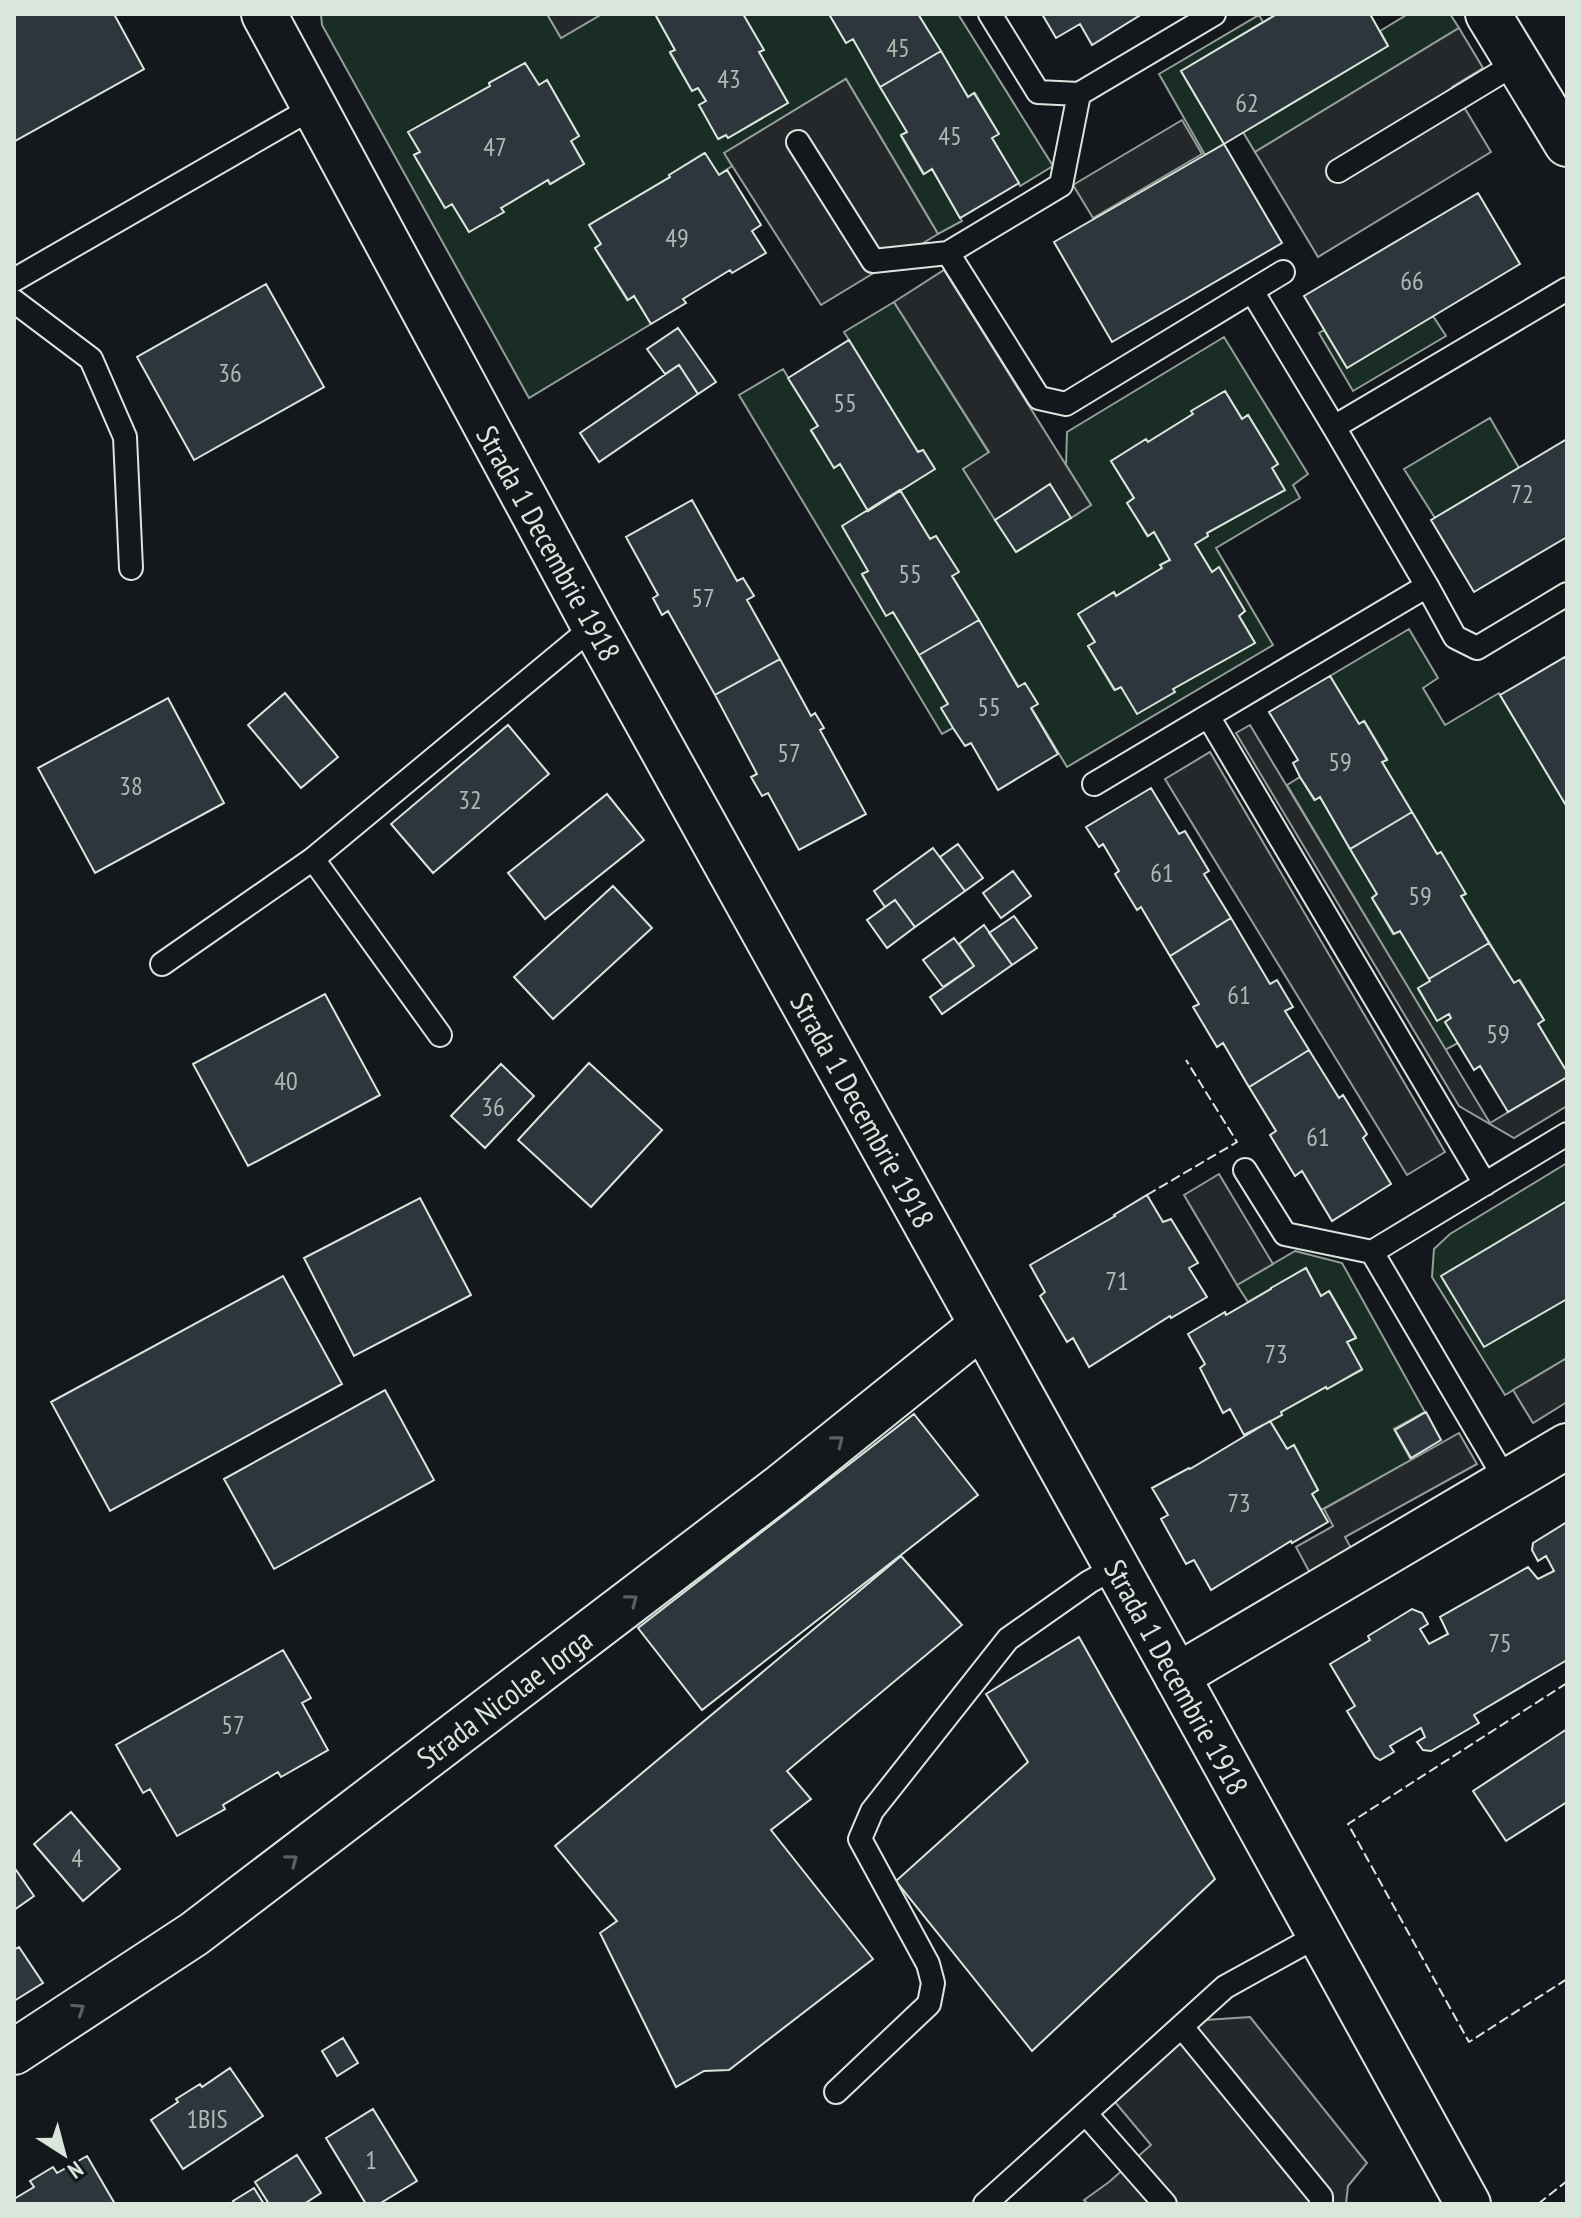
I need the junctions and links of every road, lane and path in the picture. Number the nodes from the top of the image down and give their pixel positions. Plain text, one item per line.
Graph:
1 (264, 14) edge
2 (990, 14) edge
3 (1214, 14) edge
4 (1488, 14) edge
5 (1518, 62) junction
6 (1079, 94) junction
7 (314, 107) junction
8 (798, 142) dead end
9 (1567, 144) edge
10 (1338, 171) dead end
11 (948, 253) junction
12 (1283, 272) dead end
13 (14, 280) edge
14 (1567, 289) edge
15 (1252, 291) junction
16 (14, 301) edge
17 (1334, 427) junction
18 (131, 568) dead end
19 (1427, 586) junction
20 (1567, 594) edge
21 (594, 626) junction
22 (1208, 716) junction
23 (1094, 784) dead end
24 (313, 859) junction
25 (162, 964) dead end
26 (440, 1035) dead end
27 (1567, 1134) edge
28 (1245, 1170) dead end
29 (1485, 1184) junction
30 (1372, 1252) junction
31 (981, 1326) junction
32 (1567, 1446) edge
33 (1507, 1482) junction
34 (1116, 1567) junction
35 (1177, 1676) junction
36 (1319, 1935) junction
37 (1182, 2027) junction
38 (14, 2052) edge
39 (836, 2092) dead end
40 (1086, 2114) junction
41 (985, 2204) edge
42 (1165, 2204) edge
43 (1321, 2204) edge
44 (1468, 2204) edge

1 - 7 main road, Strada 1 Decembrie 1918
2 - 6 lane
3 - 6 lane
4 - 5 main road
5 - 9 main road
5 - 10 lane
6 - 11 lane
7 - 13 lane
7 - 21 main road, Strada 1 Decembrie 1918
8 - 11 lane
11 - 15 lane
12 - 15 lane
14 - 17 lane
15 - 17 lane
16 - 18 lane
17 - 19 lane
19 - 20 lane
19 - 22 lane
21 - 24 lane
21 - 31 main road, Strada 1 Decembrie 1918
22 - 23 lane
22 - 29 lane
24 - 25 lane
24 - 26 lane
27 - 29 lane
28 - 30 lane
29 - 30 lane
30 - 33 lane
31 - 34 main road, Strada 1 Decembrie 1918
38 -> 31 main road, Strada Nicolae Iorga
32 - 33 main road
33 - 35 main road
34 - 35 main road, Strada 1 Decembrie 1918
34 - 39 lane
35 - 36 main road, Strada 1 Decembrie 1918
36 - 37 lane
36 - 44 main road, Strada 1 Decembrie 1918
37 - 40 lane
37 - 43 lane
40 - 41 lane
40 - 42 lane

